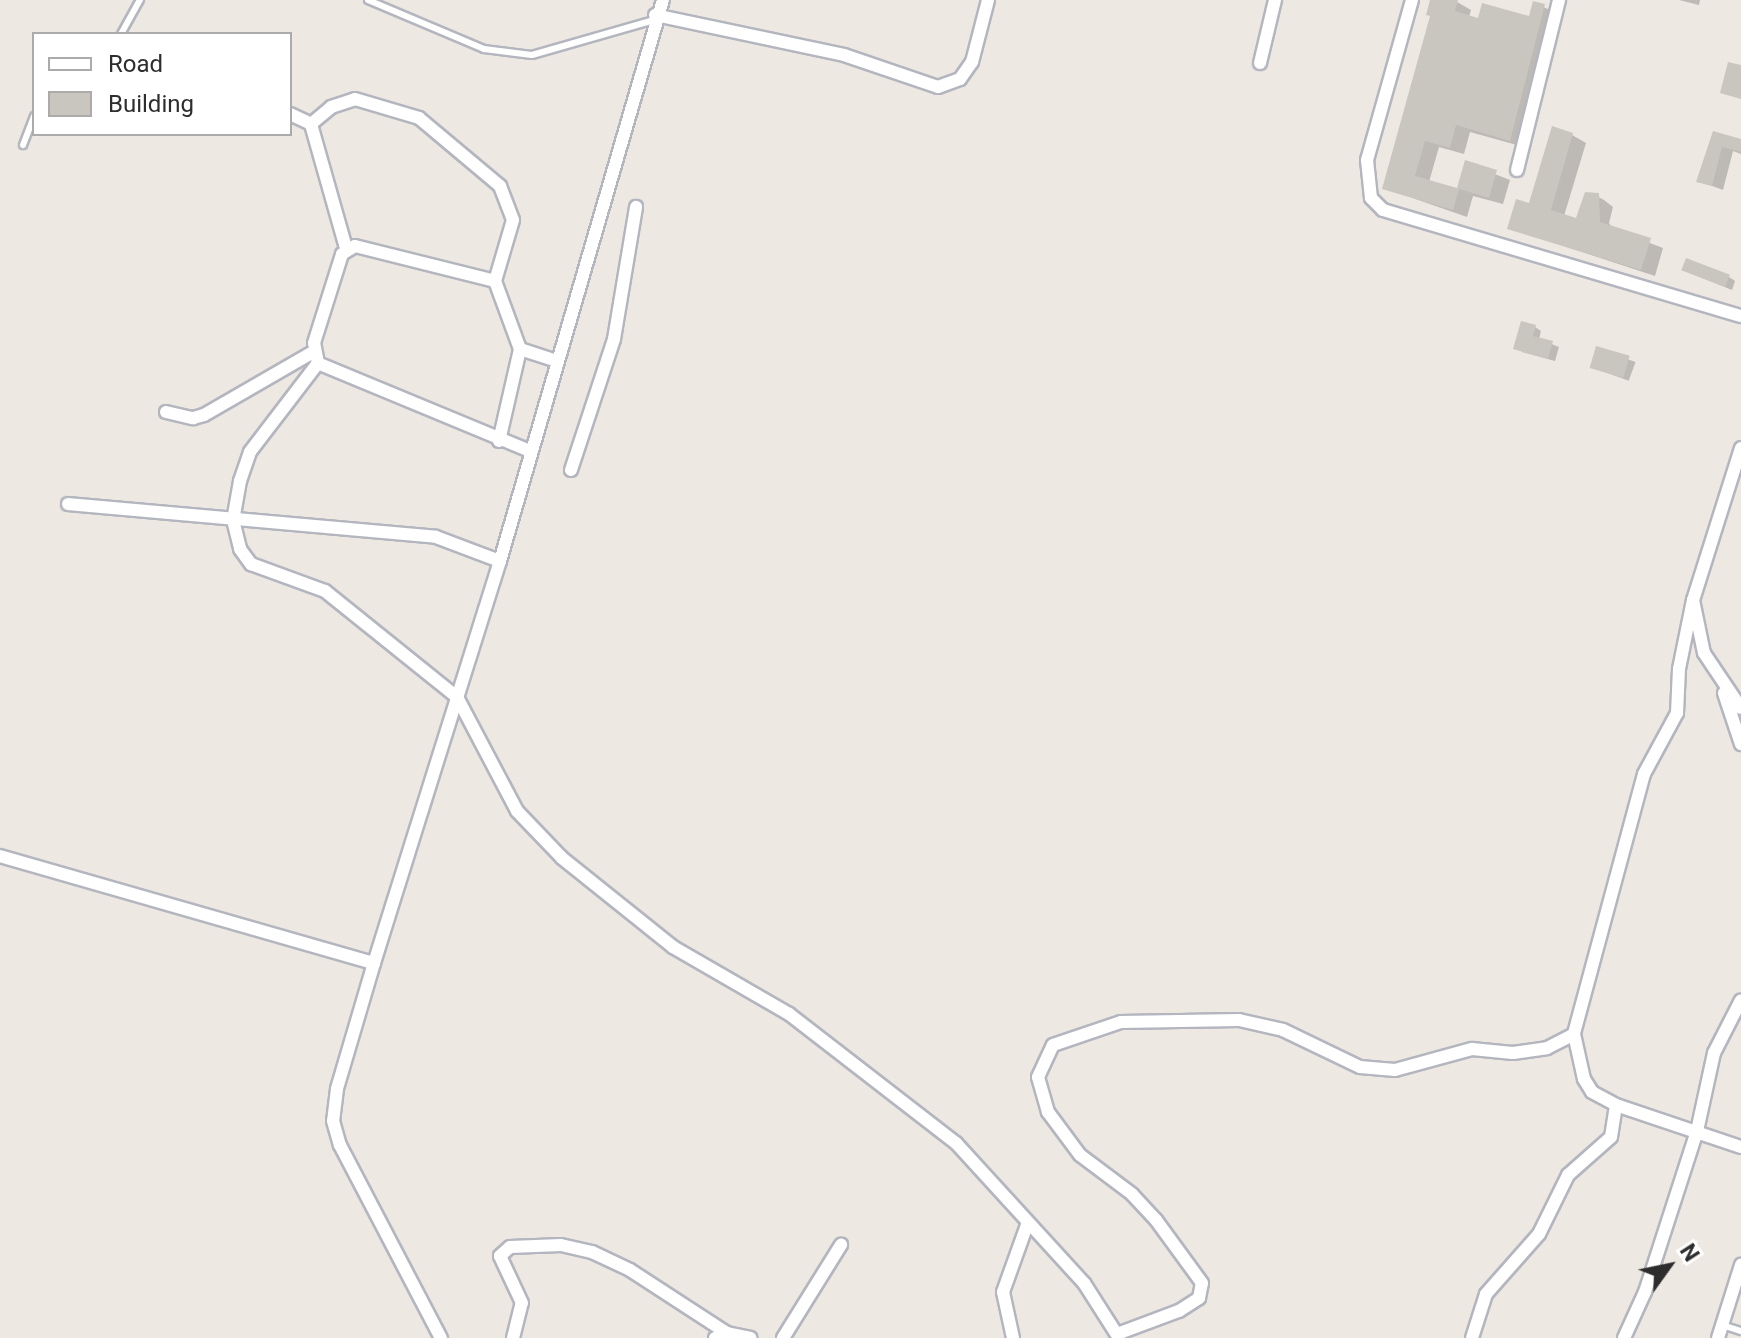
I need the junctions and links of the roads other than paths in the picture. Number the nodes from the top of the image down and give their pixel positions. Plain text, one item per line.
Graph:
1 (140, 0) edge
2 (368, 0) edge
3 (663, 0) edge
4 (988, 0) edge
5 (1275, 0) edge
6 (1412, 0) edge
7 (1559, 0) edge
8 (655, 18) junction
9 (122, 32) edge
10 (1260, 63) dead end
11 (292, 115) edge
12 (32, 121) edge
13 (311, 124) junction
14 (23, 145) dead end
15 (1517, 170) dead end
16 (636, 207) dead end
17 (346, 248) junction
18 (495, 281) junction
19 (1741, 316) edge
20 (520, 349) junction
21 (316, 357) junction
22 (558, 361) junction
23 (166, 412) dead end
24 (499, 441) junction
25 (1741, 448) edge
26 (530, 451) junction
27 (571, 470) dead end
28 (68, 504) dead end
29 (233, 520) junction
30 (500, 561) junction
31 (1693, 600) junction
32 (1722, 687) junction
33 (457, 697) junction
34 (1741, 708) edge
35 (1741, 744) edge
36 (0, 856) edge
37 (374, 963) junction
38 (1741, 1000) edge
39 (1737, 1020) edge
40 (1574, 1034) junction
41 (1616, 1105) junction
42 (1697, 1131) junction
43 (1741, 1147) edge
44 (1027, 1225) junction
45 (841, 1245) dead end
46 (1741, 1265) edge
47 (1741, 1331) edge
48 (1720, 1332) edge
49 (721, 1336) edge
50 (1118, 1336) edge
51 (441, 1338) edge
52 (513, 1338) edge
53 (750, 1338) edge
54 (783, 1338) edge
55 (1013, 1338) edge
56 (1472, 1338) edge
57 (1624, 1338) edge

1 - 9 lane
2 - 8 lane
3 - 8 street
4 - 8 street
5 - 10 street
6 - 19 street
7 - 15 street
8 - 22 street
11 - 13 street
12 - 14 lane
13 - 17 street
13 - 18 street
16 - 27 street
17 - 18 street
17 - 21 street
18 - 20 street
20 - 22 street
20 - 24 street
21 - 23 street
21 - 24 street
21 - 29 street
22 - 26 street
24 - 26 street
25 - 31 street
26 - 30 street
28 - 29 street
29 - 30 street
29 - 33 street
30 - 33 street
31 - 32 street
31 - 40 street
32 - 34 street
32 - 35 street
33 - 37 street
33 - 44 street
36 - 37 street
37 - 51 street
38 - 39 street
39 - 42 street
40 - 41 street
40 - 50 street
41 - 42 street
41 - 56 street
42 - 43 street
42 - 57 street
44 - 50 street
44 - 55 street
45 - 54 street
46 - 48 street
47 - 48 lane
49 - 52 street
49 - 53 street

